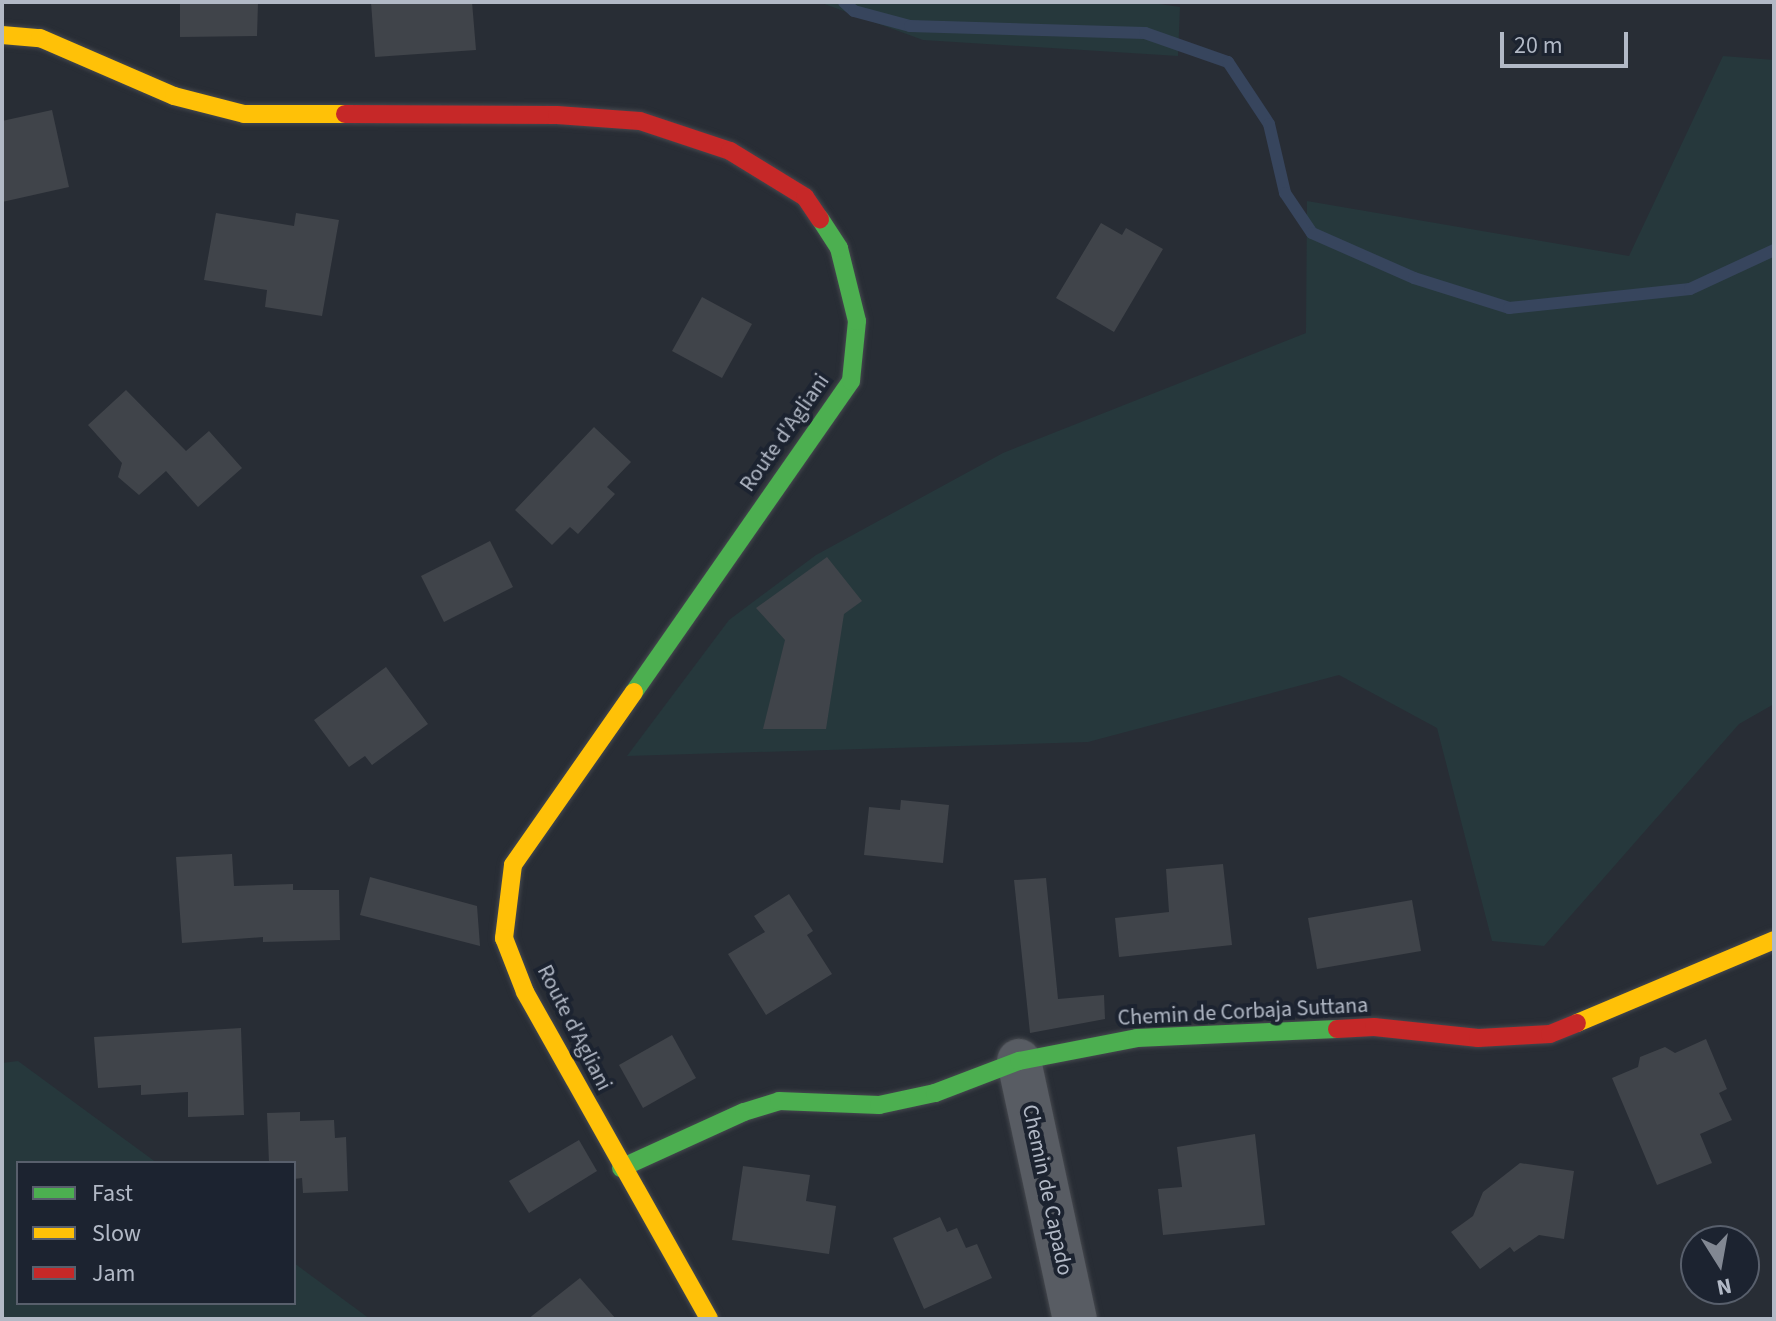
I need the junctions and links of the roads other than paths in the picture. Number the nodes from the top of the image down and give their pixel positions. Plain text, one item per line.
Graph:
1 (2, 35) edge
2 (1774, 940) edge
3 (1019, 1061) junction
4 (621, 1168) junction
5 (709, 1319) edge
6 (1075, 1319) edge

1 - 4 street, Route d'Agliani
2 - 3 street, Chemin de Corbaja Suttana
3 - 4 street, Chemin de Corbaja Suttana
3 - 6 street, Chemin de Capado
4 - 5 street, Route d'Agliani

